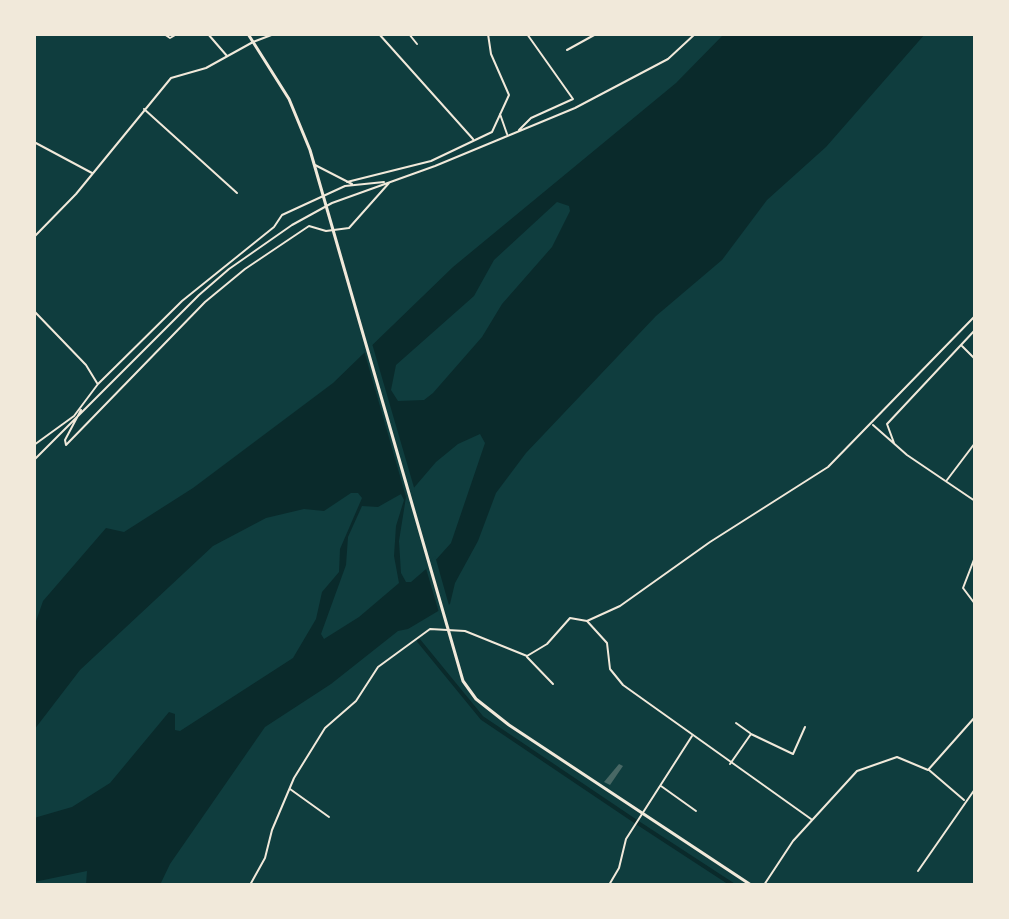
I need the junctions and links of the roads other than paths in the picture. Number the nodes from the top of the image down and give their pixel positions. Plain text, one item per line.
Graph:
1 (164, 34) edge
2 (177, 34) edge
3 (208, 34) edge
4 (248, 34) edge
5 (274, 34) edge
6 (379, 34) edge
7 (409, 34) edge
8 (488, 34) edge
9 (527, 34) edge
10 (596, 34) edge
11 (695, 34) edge
12 (253, 42) junction
13 (417, 44) dead end
14 (567, 50) dead end
15 (227, 57) junction
16 (144, 109) junction
17 (499, 112) junction
18 (518, 131) junction
19 (507, 135) junction
20 (473, 140) junction
21 (34, 142) edge
22 (314, 165) junction
23 (93, 174) junction
24 (347, 182) junction
25 (390, 182) junction
26 (352, 185) junction
27 (237, 193) dead end
28 (34, 237) edge
29 (34, 311) edge
30 (975, 316) edge
31 (975, 330) edge
32 (961, 345) junction
33 (975, 359) edge
34 (98, 384) junction
35 (80, 412) junction
36 (873, 425) junction
37 (894, 443) junction
38 (975, 443) edge
39 (35, 446) edge
40 (34, 460) edge
41 (946, 481) junction
42 (975, 501) edge
43 (975, 557) edge
44 (975, 604) edge
45 (587, 621) junction
46 (527, 656) junction
47 (553, 684) dead end
48 (975, 717) edge
49 (736, 723) dead end
50 (805, 727) dead end
51 (751, 734) junction
52 (693, 735) junction
53 (730, 764) junction
54 (928, 770) junction
55 (660, 785) junction
56 (290, 788) junction
57 (975, 789) edge
58 (964, 801) junction
59 (696, 811) dead end
60 (641, 813) junction
61 (329, 817) dead end
62 (811, 819) junction
63 (918, 871) dead end
64 (250, 885) edge
65 (609, 885) edge
66 (751, 885) edge
67 (764, 885) edge

1 - 2 street
3 - 15 street
4 - 12 main road
5 - 12 street
6 - 20 street
7 - 13 street
8 - 17 street
9 - 18 street
10 - 14 street
11 - 18 street
12 - 15 street
12 - 22 main road
15 - 16 street
16 - 23 street
16 - 27 street
17 - 19 street
17 - 20 street
18 - 19 street
19 - 25 street
20 - 24 street
21 - 23 street
22 - 24 street
22 - 60 main road
23 - 28 street
24 - 26 street
25 - 26 street
25 - 35 street
25 - 35 street
26 - 34 street
29 - 34 street
30 - 36 street
31 - 32 street
32 - 33 street
32 - 37 street
34 - 35 street
35 - 39 street
35 - 40 street
36 - 37 street
36 - 45 street
37 - 41 street
38 - 41 street
41 - 42 street
43 - 44 street
45 - 46 street
45 - 52 street
46 - 47 street
46 - 56 street
48 - 54 street
49 - 51 street
50 - 51 street
51 - 53 street
52 - 53 street
52 - 55 street
53 - 62 street
54 - 58 street
54 - 62 street
55 - 59 street
55 - 60 street
56 - 61 street
56 - 64 street
57 - 58 street
58 - 63 street
60 - 65 street
60 - 66 main road
62 - 67 street

